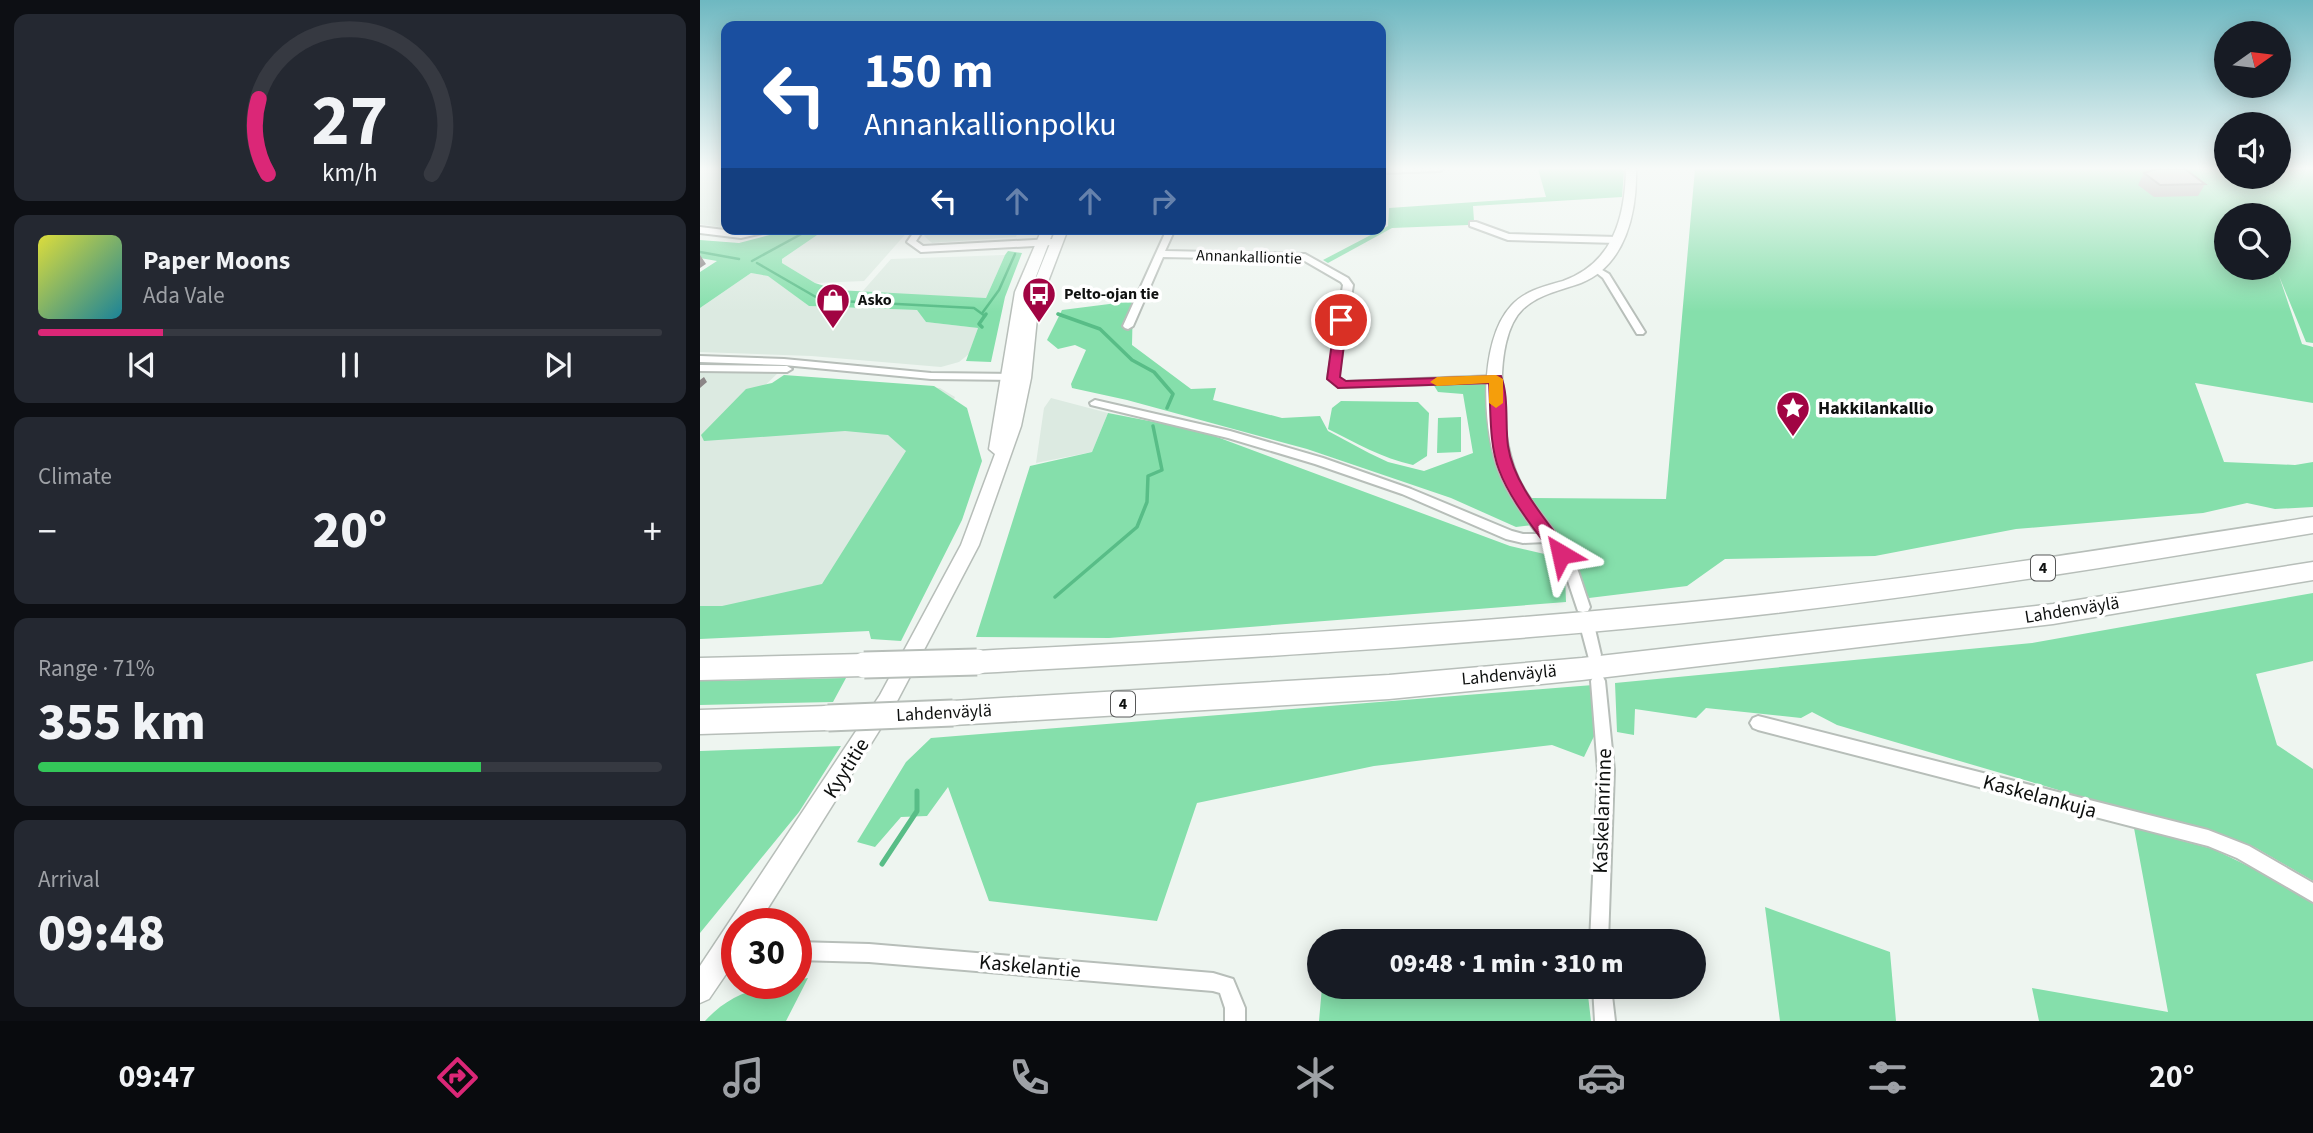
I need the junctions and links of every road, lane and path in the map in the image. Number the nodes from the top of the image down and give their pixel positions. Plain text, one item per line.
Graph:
1 (1625, 217) edge
2 (1473, 224) dead end
3 (700, 230) edge
4 (721, 233) edge
5 (915, 235) edge
6 (1168, 235) edge
7 (1052, 236) edge
8 (1617, 240) junction
9 (1160, 254) junction
10 (1597, 270) junction
11 (1128, 327) dead end
12 (1640, 332) dead end
13 (700, 359) edge
14 (822, 366) junction
15 (700, 368) edge
16 (1024, 378) junction
17 (1007, 379) junction
18 (1496, 379) junction
19 (1095, 403) dead end
20 (991, 491) junction
21 (2313, 525) edge
22 (1549, 537) junction
23 (2313, 571) edge
24 (1583, 607) dead end
25 (1588, 629) dead end
26 (1594, 655) dead end
27 (700, 668) edge
28 (1598, 681) dead end
29 (828, 718) joint
30 (700, 722) edge
31 (1758, 723) dead end
32 (2313, 893) edge
33 (755, 908) edge
34 (1600, 929) edge
35 (812, 951) edge
36 (721, 959) edge
37 (700, 990) edge
38 (1603, 999) edge
39 (1235, 1021) edge
40 (1605, 1021) edge

1 - 8 main road
2 - 8 street
3 - 4 street
5 - 7 street
6 - 9 street
7 - 16 main road, Kyytitie
7 - 17 main road, Kyytitie
8 - 10 main road
9 - 11 street
9 - 18 street, Annankalliontie
10 - 12 street
10 - 18 main road
13 - 14 street
14 - 15 street
14 - 17 street
16 - 17 street
16 - 20 main road, Kyytitie
17 - 20 main road, Kyytitie
18 - 22 main road
19 - 22 street
20 - 33 main road, Kyytitie
21 - 27 highway, 4, bridge
22 - 24 street
23 - 29 highway, Lahdenväylä / 4, bridge
25 - 26 street
28 - 34 street, Kaskelanrinne
29 - 30 highway, Lahdenväylä / 4
31 - 32 street, Kaskelankuja
35 - 39 street, Kaskelantie
36 - 37 main road, Kyytitie
38 - 40 street

